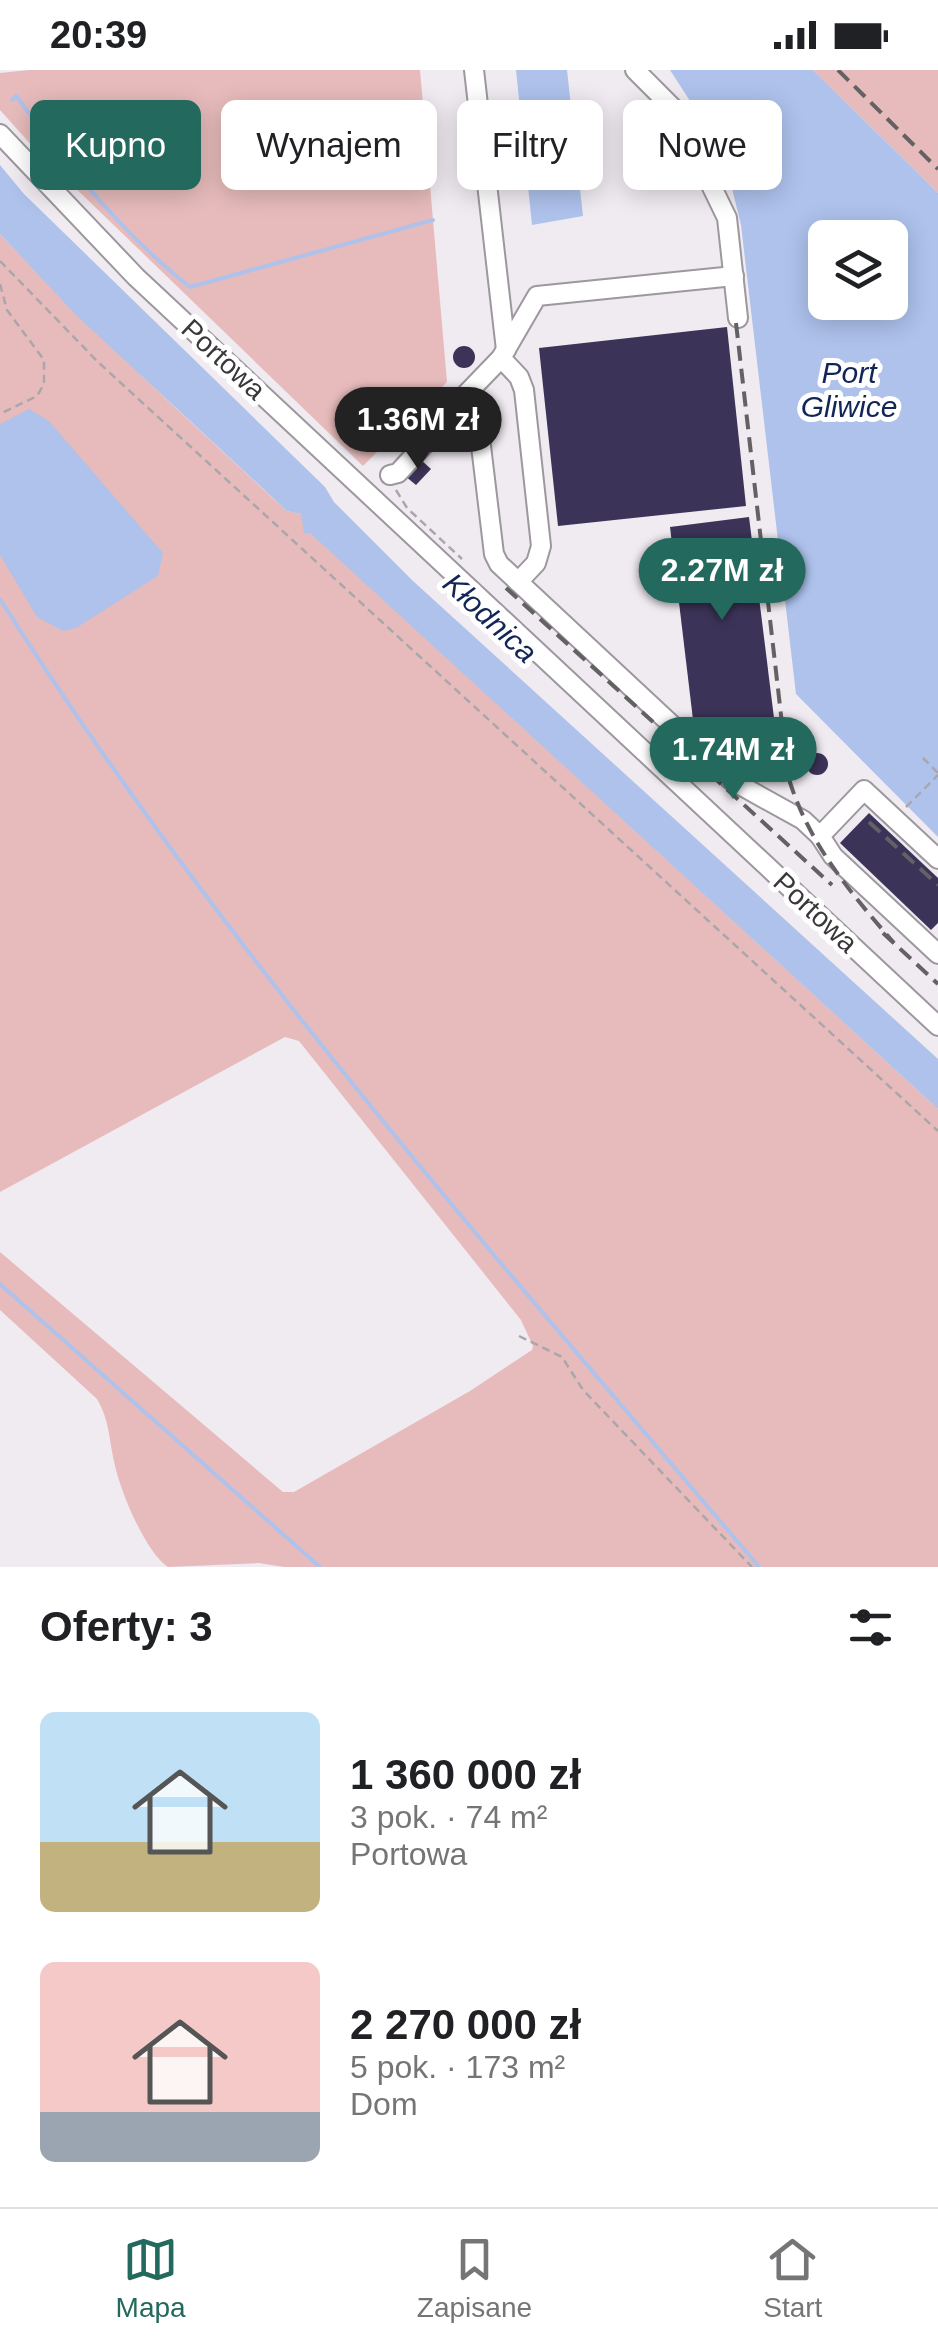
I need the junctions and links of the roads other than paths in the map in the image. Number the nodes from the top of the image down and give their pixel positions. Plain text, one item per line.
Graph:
1 (474, 70) edge
2 (635, 70) edge
3 (0, 134) edge
4 (734, 276) junction
5 (738, 318) dead end
6 (504, 354) junction
7 (454, 407) junction
8 (372, 497) junction
9 (518, 582) junction
10 (820, 836) junction
11 (938, 859) edge
12 (938, 954) edge
13 (938, 1026) edge

1 - 6 street
2 - 4 street
3 - 8 street, Portowa
4 - 5 street
4 - 6 street
6 - 7 street
6 - 9 street
7 - 8 street
7 - 9 street
8 - 13 street, Portowa
9 - 10 street
10 - 11 street
10 - 12 street

